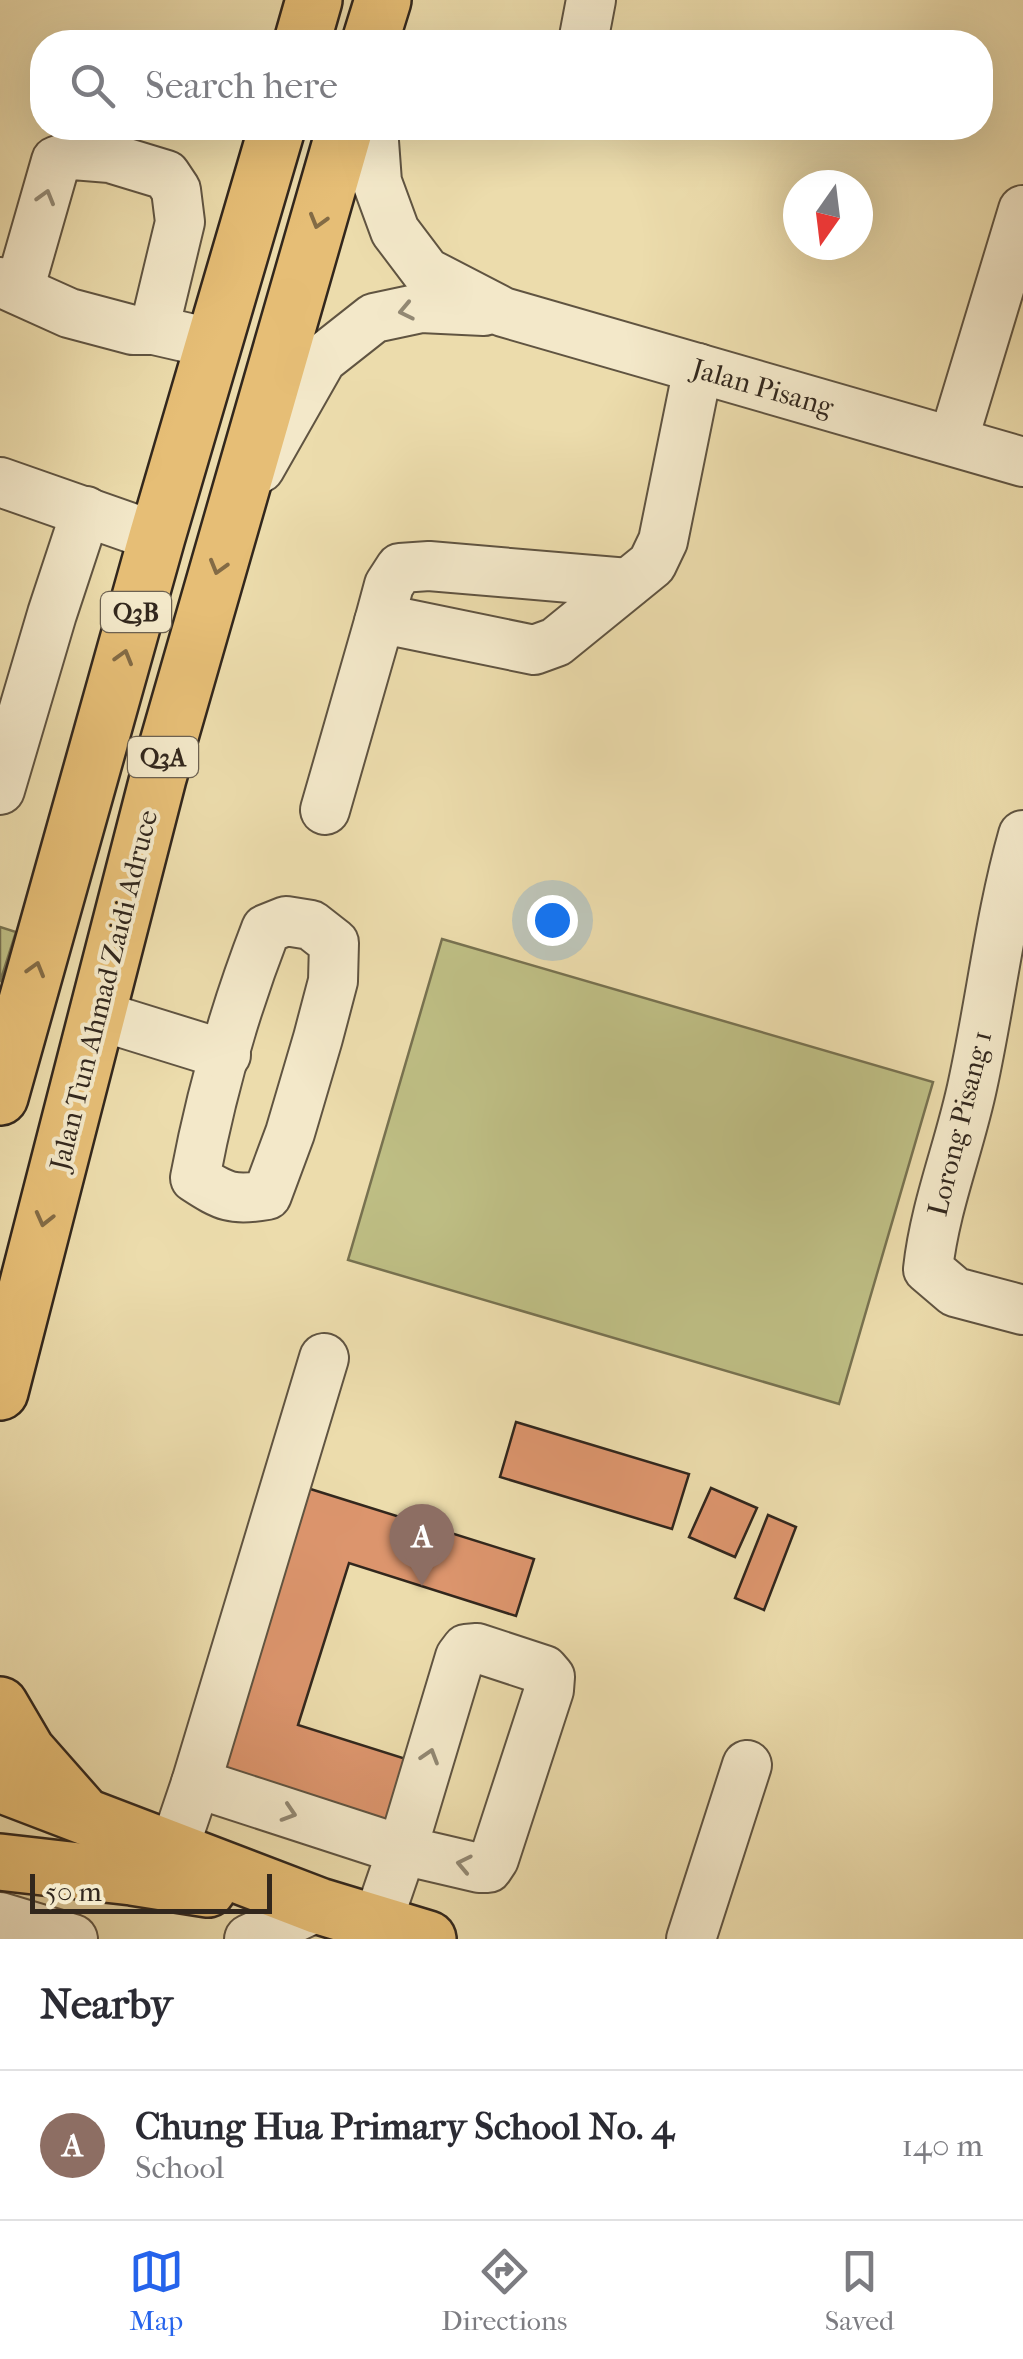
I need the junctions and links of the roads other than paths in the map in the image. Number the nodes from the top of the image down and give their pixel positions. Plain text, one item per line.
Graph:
1 (314, 0) edge
2 (384, 0) edge
3 (590, 0) edge
4 (305, 30) edge
5 (374, 30) edge
6 (585, 30) edge
7 (275, 140) edge
8 (342, 140) edge
9 (374, 140) edge
10 (1023, 210) edge
11 (10, 286) edge
12 (503, 312) junction
13 (154, 330) junction
14 (216, 344) junction
15 (698, 368) junction
16 (954, 442) junction
17 (1023, 462) edge
18 (0, 482) edge
19 (86, 511) junction
20 (234, 512) junction
21 (158, 537) junction
22 (628, 583) junction
23 (378, 622) junction
24 (0, 790) edge
25 (325, 810) dead end
26 (1023, 834) edge
27 (97, 1015) junction
28 (226, 1055) junction
29 (0, 1097) edge
30 (1023, 1310) edge
31 (324, 1358) dead end
32 (0, 1392) edge
33 (0, 1705) edge
34 (747, 1765) dead end
35 (196, 1783) junction
36 (0, 1784) edge
37 (83, 1815) junction
38 (173, 1851) junction
39 (0, 1862) edge
40 (319, 1906) junction
41 (0, 1917) edge
42 (402, 1931) edge
43 (73, 1939) edge
44 (249, 1939) edge
45 (691, 1939) edge

1 - 4 main road
2 - 5 main road
3 - 6 street
7 - 14 main road, Q3B
8 -> 20 main road, Jalan Tun Ahmad Zaidi Adruce / Q3A
9 - 12 street, Jalan Pisang
10 - 16 street
11 - 13 street
11 -> 13 street
12 - 15 street, Jalan Pisang
12 -> 20 street, Jalan Pisang
13 - 14 street
14 - 21 main road, Q3B
15 - 16 street, Jalan Pisang
15 - 22 street
16 - 17 street, Jalan Pisang
18 - 19 street
19 - 21 street
19 - 24 street
20 -> 27 main road, Jalan Tun Ahmad Zaidi Adruce / Q3A
29 -> 21 main road, Q3B
22 - 23 street
22 - 23 street
23 - 25 street
26 - 30 street, Lorong Pisang 1
27 - 28 street
27 -> 32 main road, Jalan Tun Ahmad Zaidi Adruce / Q3A
28 - 28 street
31 - 35 street
33 - 37 main road
34 - 45 street
35 - 38 street
35 -> 42 street
36 - 37 main road
37 - 38 main road
38 - 40 main road
39 - 40 main road
40 - 42 main road
40 - 44 street
41 - 43 street

